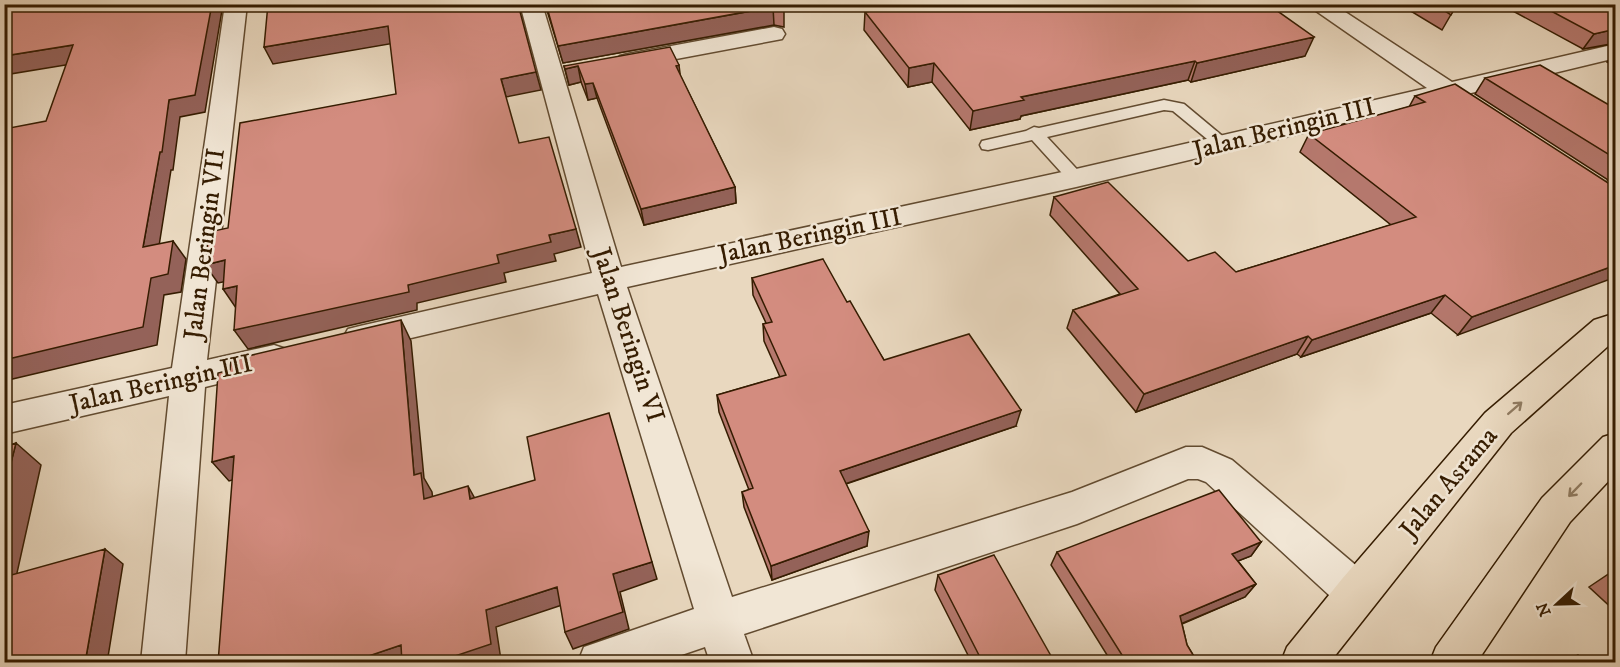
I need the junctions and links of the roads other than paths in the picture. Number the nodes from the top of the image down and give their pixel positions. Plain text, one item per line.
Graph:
1 (236, 4) edge
2 (531, 4) edge
3 (1317, 4) edge
4 (774, 34) dead end
5 (1616, 51) edge
6 (610, 64) edge
7 (1446, 90) junction
8 (1476, 109) edge
9 (1034, 132) junction
10 (1224, 144) junction
11 (988, 145) dead end
12 (1076, 178) junction
13 (609, 280) junction
14 (1616, 325) edge
15 (188, 378) junction
16 (4, 420) edge
17 (1616, 448) edge
18 (1357, 593) junction
19 (718, 622) junction
20 (163, 663) edge
21 (600, 663) edge
22 (732, 663) edge
23 (1303, 663) edge
24 (1452, 663) edge

1 - 15 street, Jalan Beringin VII
2 - 13 street, Jalan Beringin VI
3 - 7 street
4 - 6 street
5 - 7 street, Jalan Beringin III
7 - 8 street
7 - 10 street, Jalan Beringin III
9 - 10 lane
9 - 11 lane
9 - 12 lane
10 - 12 street, Jalan Beringin III
12 - 13 street, Jalan Beringin III
13 - 15 street, Jalan Beringin III
13 - 19 street, Jalan Beringin VI
18 -> 14 highway, Jalan Asrama
15 - 16 street, Jalan Beringin III
15 - 20 street, Jalan Beringin VII
17 -> 24 highway
18 - 19 street
18 - 23 highway, Jalan Asrama
19 - 21 street
19 - 22 street, Jalan Beringin VI

